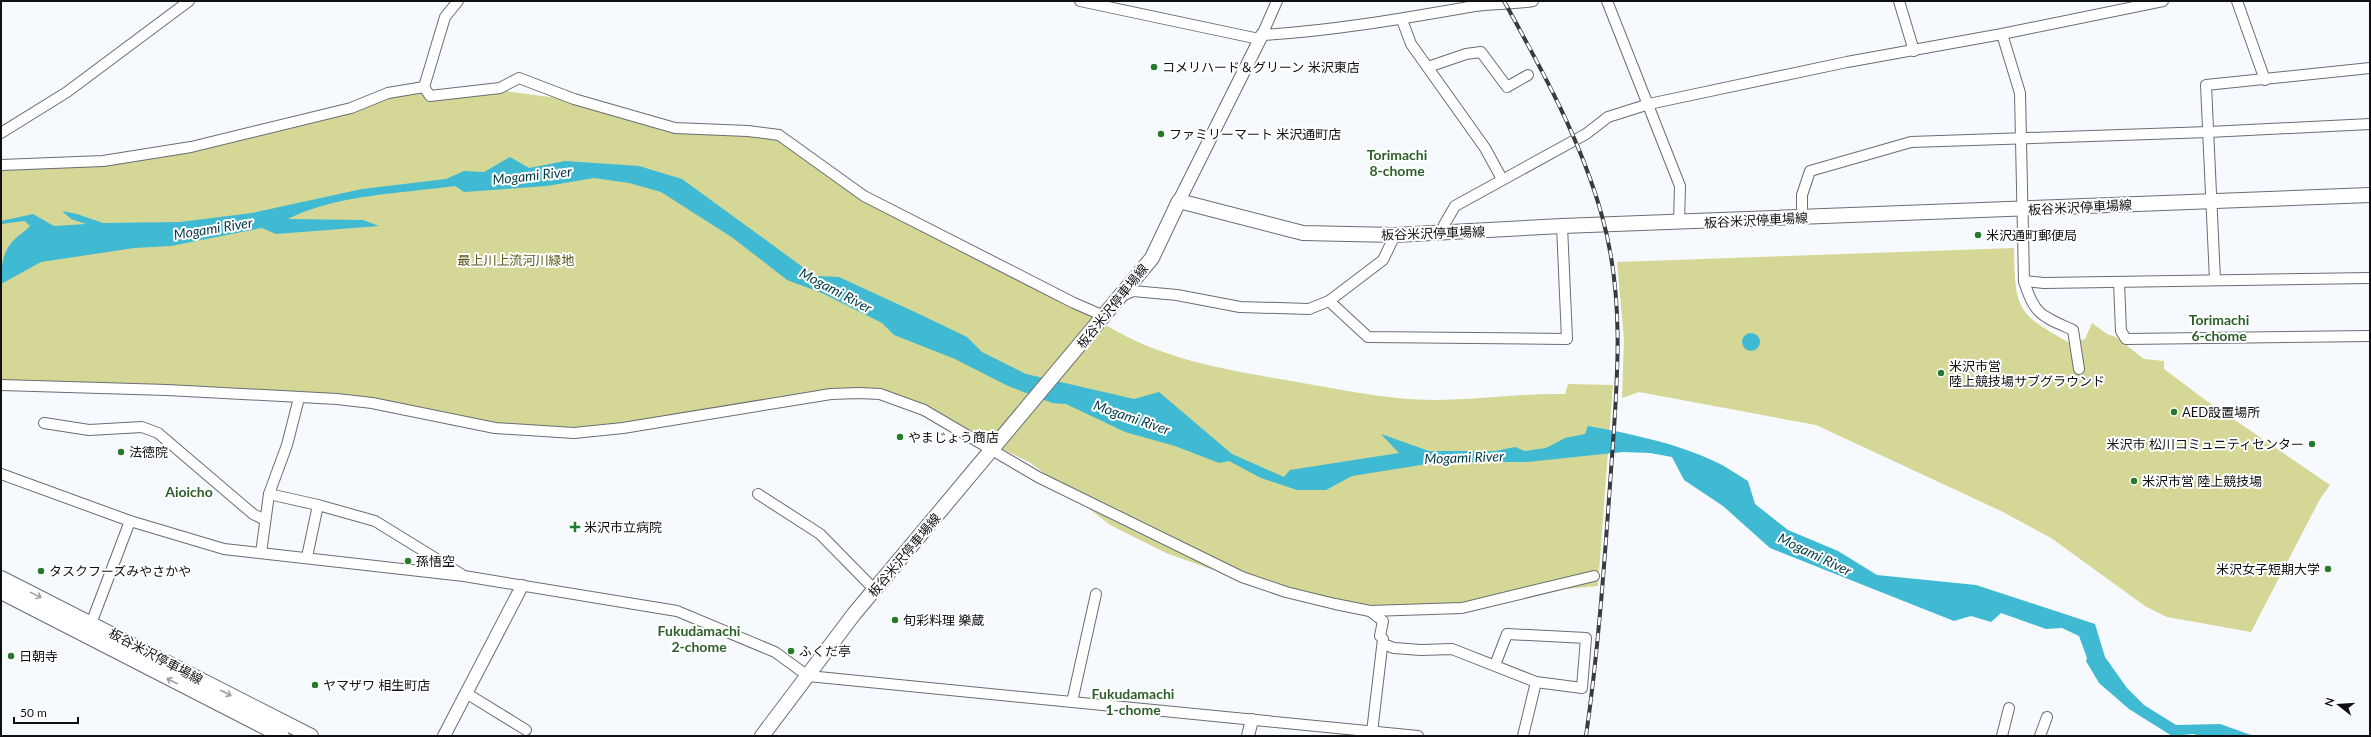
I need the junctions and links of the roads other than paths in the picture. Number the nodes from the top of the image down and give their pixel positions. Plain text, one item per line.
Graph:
1 (189, 1) edge
2 (458, 1) edge
3 (1080, 1) edge
4 (1277, 1) edge
5 (1533, 1) edge
6 (1607, 1) edge
7 (1899, 1) edge
8 (2163, 1) edge
9 (2237, 1) edge
10 (1490, 2) edge
11 (1402, 20) junction
12 (2002, 34) junction
13 (1260, 37) junction
14 (1914, 51) junction
15 (1428, 67) junction
16 (2370, 68) edge
17 (1528, 75) dead end
18 (2265, 80) junction
19 (424, 87) junction
20 (1649, 104) junction
21 (2370, 124) edge
22 (2209, 132) junction
23 (1, 133) edge
24 (2021, 139) junction
25 (1, 165) edge
26 (1502, 179) junction
27 (2370, 195) edge
28 (1179, 201) junction
29 (2213, 201) junction
30 (2022, 210) junction
31 (1802, 218) junction
32 (1679, 223) junction
33 (1562, 226) junction
34 (1442, 234) junction
35 (1395, 235) junction
36 (2370, 278) edge
37 (2024, 280) junction
38 (2215, 280) junction
39 (2119, 282) junction
40 (1122, 296) junction
41 (1329, 301) junction
42 (1101, 320) junction
43 (2370, 336) edge
44 (2079, 369) dead end
45 (1, 385) edge
46 (299, 398) junction
47 (44, 423) dead end
48 (995, 447) junction
49 (2, 475) edge
50 (269, 494) junction
51 (758, 494) dead end
52 (318, 505) junction
53 (265, 520) junction
54 (130, 521) junction
55 (261, 553) junction
56 (307, 557) junction
57 (464, 576) junction
58 (1594, 576) dead end
59 (1, 578) edge
60 (522, 586) junction
61 (875, 590) junction
62 (1, 592) edge
63 (1096, 594) dead end
64 (1370, 611) junction
65 (92, 623) junction
66 (86, 637) junction
67 (1383, 644) junction
68 (1495, 665) junction
69 (808, 676) junction
70 (1536, 682) junction
71 (466, 693) junction
72 (1072, 702) junction
73 (2009, 708) dead end
74 (2047, 717) dead end
75 (1252, 720) junction
76 (526, 730) dead end
77 (1372, 732) junction
78 (282, 736) edge
79 (310, 736) edge
80 (444, 736) edge
81 (762, 736) edge
82 (1248, 736) edge
83 (1418, 736) edge
84 (1523, 736) edge
85 (2002, 736) edge
86 (2040, 736) edge

1 - 23 street
2 - 19 street
3 - 13 street
4 - 13 street
5 - 10 street
6 - 20 street
7 - 14 street
8 - 12 street
9 - 18 street
10 - 11 street
11 - 13 street
11 - 15 street
12 - 14 street
12 - 24 street
13 - 28 street
14 - 20 street
15 - 17 street
15 - 26 street
16 - 18 street
18 - 22 street
19 - 25 street
19 - 42 street
20 - 26 street
20 - 32 street
21 - 22 street
22 - 24 street
22 - 29 street
24 - 30 street
24 - 31 street
26 - 34 street
27 - 29 main road, 板谷米沢停車場線
28 - 35 main road, 板谷米沢停車場線
28 - 40 main road, 板谷米沢停車場線
29 - 30 main road, 板谷米沢停車場線
29 - 38 street
30 - 31 main road, 板谷米沢停車場線
30 - 37 street
31 - 32 main road, 板谷米沢停車場線
32 - 33 main road, 板谷米沢停車場線
33 - 34 main road, 板谷米沢停車場線
33 - 41 street
34 - 35 main road, 板谷米沢停車場線
35 - 41 street
36 - 38 street
37 - 39 street
37 - 44 street
38 - 39 street
39 - 43 street
40 - 41 street
40 - 42 main road, 板谷米沢停車場線
42 - 48 main road, 板谷米沢停車場線
45 - 46 street
46 - 48 street
46 - 50 street
47 - 53 street
48 - 61 main road, 板谷米沢停車場線
48 - 64 street
49 - 54 street
50 - 52 street
50 - 53 street
51 - 61 street
52 - 56 street
52 - 57 street
53 - 55 street
54 - 55 street
54 - 65 street
55 - 56 street
56 - 57 street
57 - 60 street
58 - 64 street
59 -> 65 main road, 板谷米沢停車場線
60 - 69 street
60 - 71 street
61 - 69 main road, 板谷米沢停車場線
62 - 66 main road, 板谷米沢停車場線
63 - 72 street
64 - 67 street
65 - 66 street
65 -> 79 main road, 板谷米沢停車場線
78 -> 66 main road, 板谷米沢停車場線
67 - 68 street
67 - 77 street
68 - 70 street
68 - 70 street
69 - 72 street
69 - 81 main road, 板谷米沢停車場線
70 - 84 street
71 - 76 street
71 - 80 street
72 - 75 street
73 - 85 street
74 - 86 street
75 - 77 street
75 - 82 street
77 - 83 street

